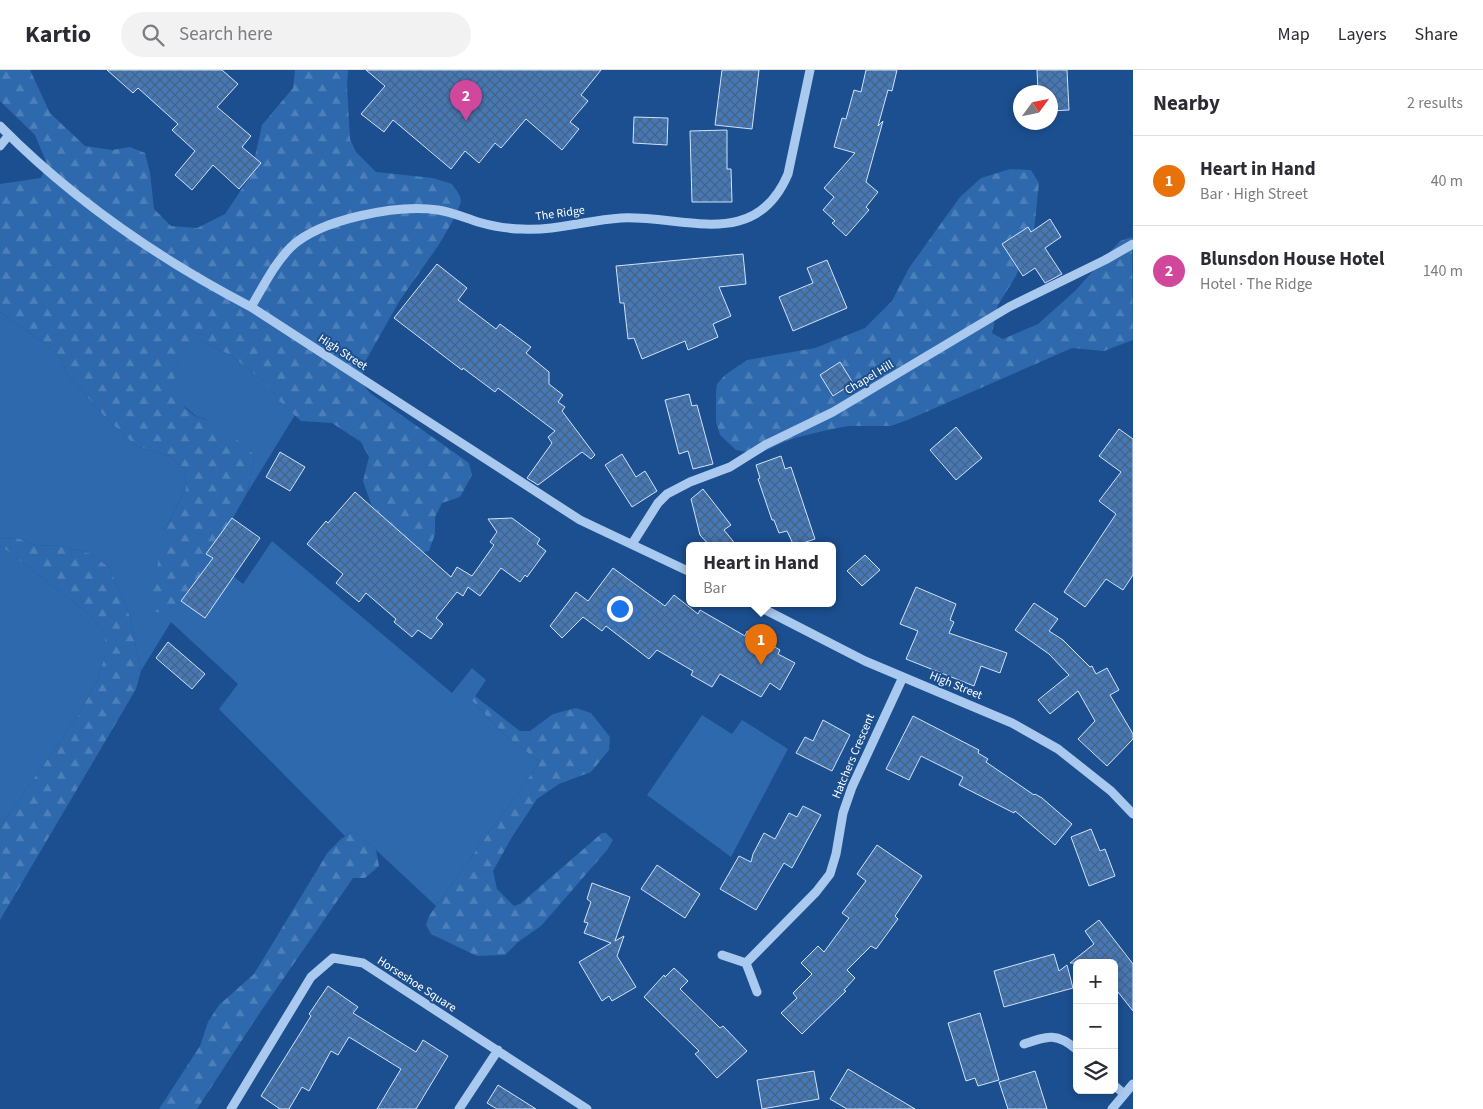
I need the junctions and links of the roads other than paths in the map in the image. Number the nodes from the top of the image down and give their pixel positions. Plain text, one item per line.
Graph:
1 (810, 70) edge
2 (0, 126) edge
3 (9, 135) junction
4 (0, 146) edge
5 (1133, 244) edge
6 (251, 307) junction
7 (632, 544) junction
8 (686, 570) edge
9 (760, 607) edge
10 (903, 677) junction
11 (1133, 814) edge
12 (722, 955) dead end
13 (746, 963) junction
14 (757, 992) dead end
15 (1024, 1044) dead end
16 (1076, 1049) edge
17 (498, 1050) junction
18 (1133, 1084) edge
19 (1118, 1089) edge
20 (1124, 1094) junction
21 (231, 1109) edge
22 (459, 1109) edge
23 (587, 1109) edge
24 (1112, 1109) edge

1 - 6 street, The Ridge
2 - 3 street, High Street
3 - 4 street
3 - 6 street, High Street
5 - 7 street, Chapel Hill
6 - 7 street, High Street
7 - 8 street, High Street
9 - 10 street, High Street
10 - 11 street, High Street
10 - 13 street, Hatchers Crescent
12 - 13 street
13 - 14 street
15 - 16 street
17 - 21 street, Horseshoe Square
17 - 22 street
17 - 23 street, Horseshoe Square
18 - 20 street
19 - 20 street
20 - 24 street

